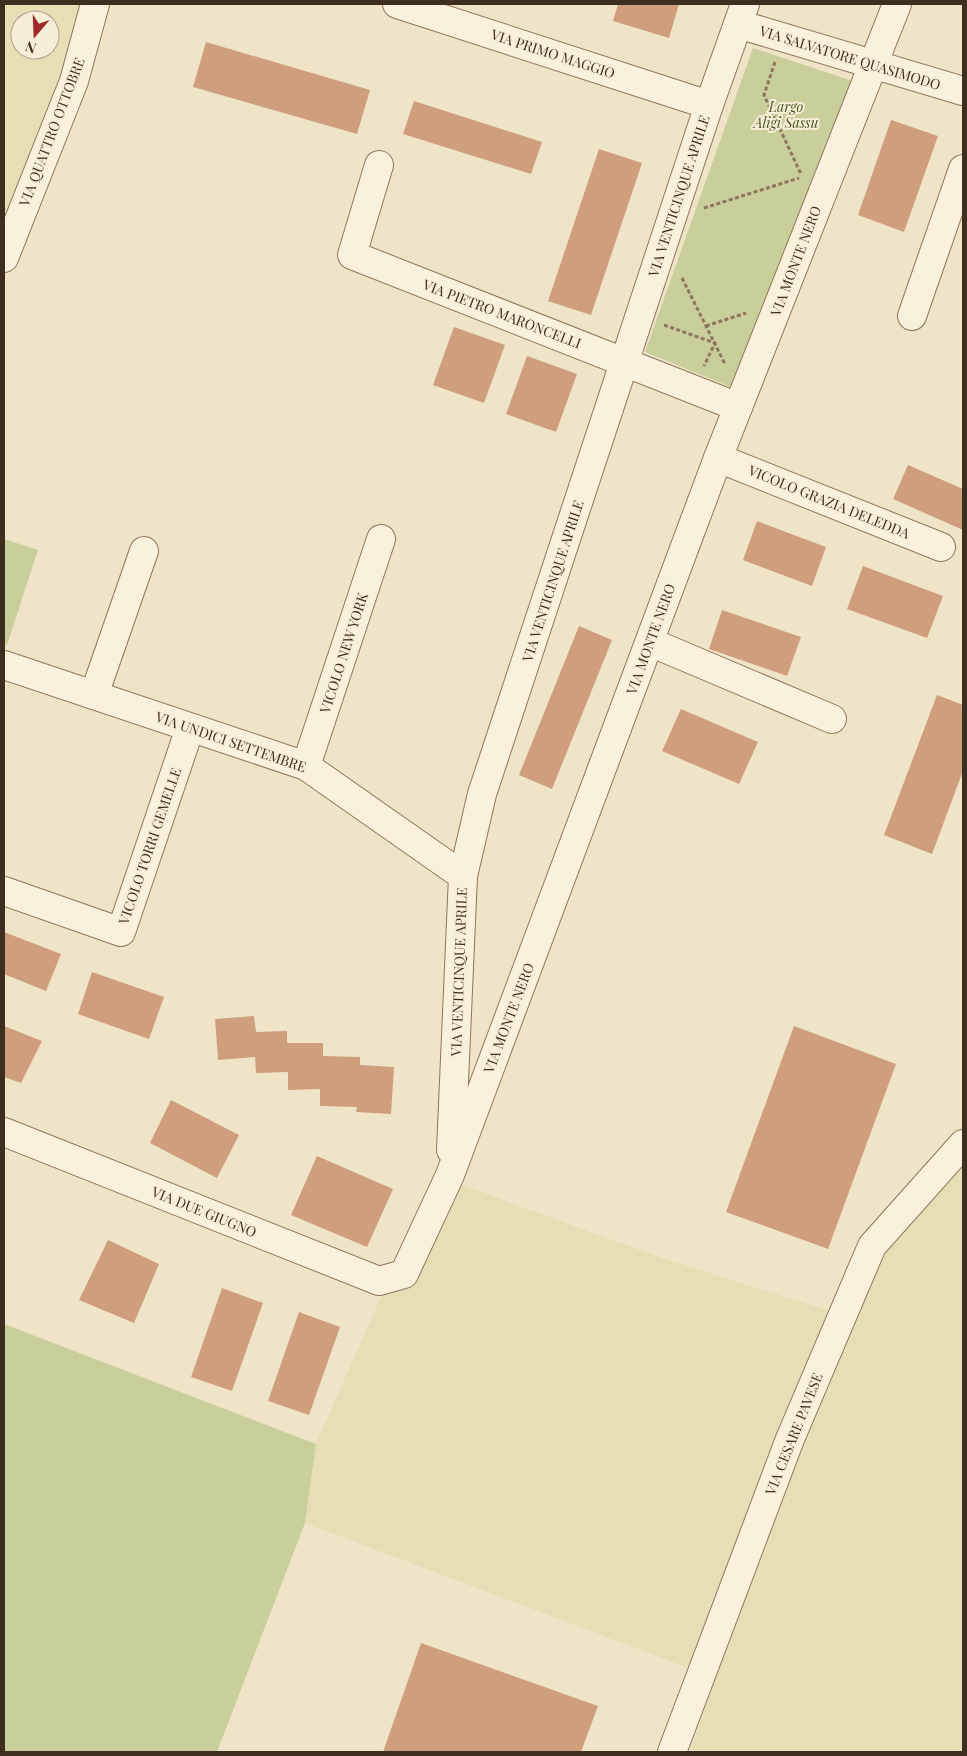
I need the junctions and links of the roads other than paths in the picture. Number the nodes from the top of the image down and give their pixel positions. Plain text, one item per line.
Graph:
1 (95, 4) edge
2 (397, 4) edge
3 (897, 4) edge
4 (741, 14) edge
5 (873, 65) junction
6 (963, 92) edge
7 (709, 105) junction
8 (379, 165) dead end
9 (963, 169) edge
10 (4, 258) edge
11 (912, 316) dead end
12 (624, 362) junction
13 (738, 407) junction
14 (718, 458) junction
15 (381, 539) dead end
16 (940, 547) dead end
17 (144, 550) dead end
18 (650, 642) junction
19 (4, 665) edge
20 (94, 696) junction
21 (832, 719) dead end
22 (190, 728) junction
23 (306, 766) junction
24 (462, 876) junction
25 (4, 891) edge
26 (4, 1132) edge
27 (963, 1144) edge
28 (450, 1175) junction
29 (404, 1274) joint
30 (672, 1752) edge

1 - 10 street, VIA QUATTRO OTTOBRE
2 - 7 street, VIA PRIMO MAGGIO
3 - 5 street, VIA MONTE NERO
4 - 5 street, VIA SALVATORE QUASIMODO
4 - 7 street, VIA VENTICINQUE APRILE
5 - 6 street, VIA SALVATORE QUASIMODO
5 - 13 street, VIA MONTE NERO
7 - 12 street, VIA VENTICINQUE APRILE
8 - 12 street, VIA PIETRO MARONCELLI
9 - 11 street
12 - 13 street, VIA PIETRO MARONCELLI
12 - 24 street, VIA VENTICINQUE APRILE
13 - 14 street, VIA MONTE NERO
14 - 16 street, VICOLO GRAZIA DELEDDA
14 - 18 street, VIA MONTE NERO
15 - 23 street, VICOLO NEW YORK
17 - 20 street
18 - 21 street
18 - 28 street, VIA MONTE NERO
19 - 20 street, VIA UNDICI SETTEMBRE
20 - 22 street, VIA UNDICI SETTEMBRE
22 - 23 street, VIA UNDICI SETTEMBRE
22 - 25 street, VICOLO TORRI GEMELLE
23 - 24 street, VIA UNDICI SETTEMBRE
24 - 28 street, VIA VENTICINQUE APRILE
26 - 29 street, VIA DUE GIUGNO
27 - 30 street, VIA CESARE PAVESE
28 - 29 street, VIA MONTE NERO

